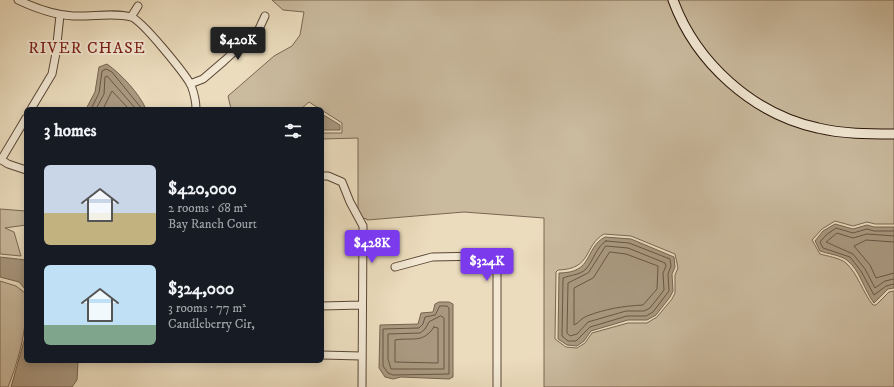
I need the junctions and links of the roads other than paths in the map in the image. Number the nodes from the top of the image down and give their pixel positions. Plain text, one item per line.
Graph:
1 (18, 0) edge
2 (673, 0) edge
3 (138, 6) dead end
4 (60, 15) junction
5 (265, 16) dead end
6 (131, 17) junction
7 (190, 84) junction
8 (32, 107) edge
9 (196, 107) edge
10 (24, 121) edge
11 (894, 134) edge
12 (1, 160) edge
13 (24, 169) edge
14 (324, 176) edge
15 (395, 268) dead end
16 (362, 305) junction
17 (324, 306) edge
18 (324, 355) edge
19 (361, 356) junction
20 (362, 387) edge
21 (497, 387) edge

1 - 4 street
2 - 11 street
3 - 6 street
4 - 6 street
4 - 8 street
5 - 7 street
6 - 7 street
7 - 9 street
10 - 12 street
12 - 13 street
14 - 16 street
15 - 21 street
16 - 17 street
16 - 19 street
18 - 19 street
19 - 20 street

